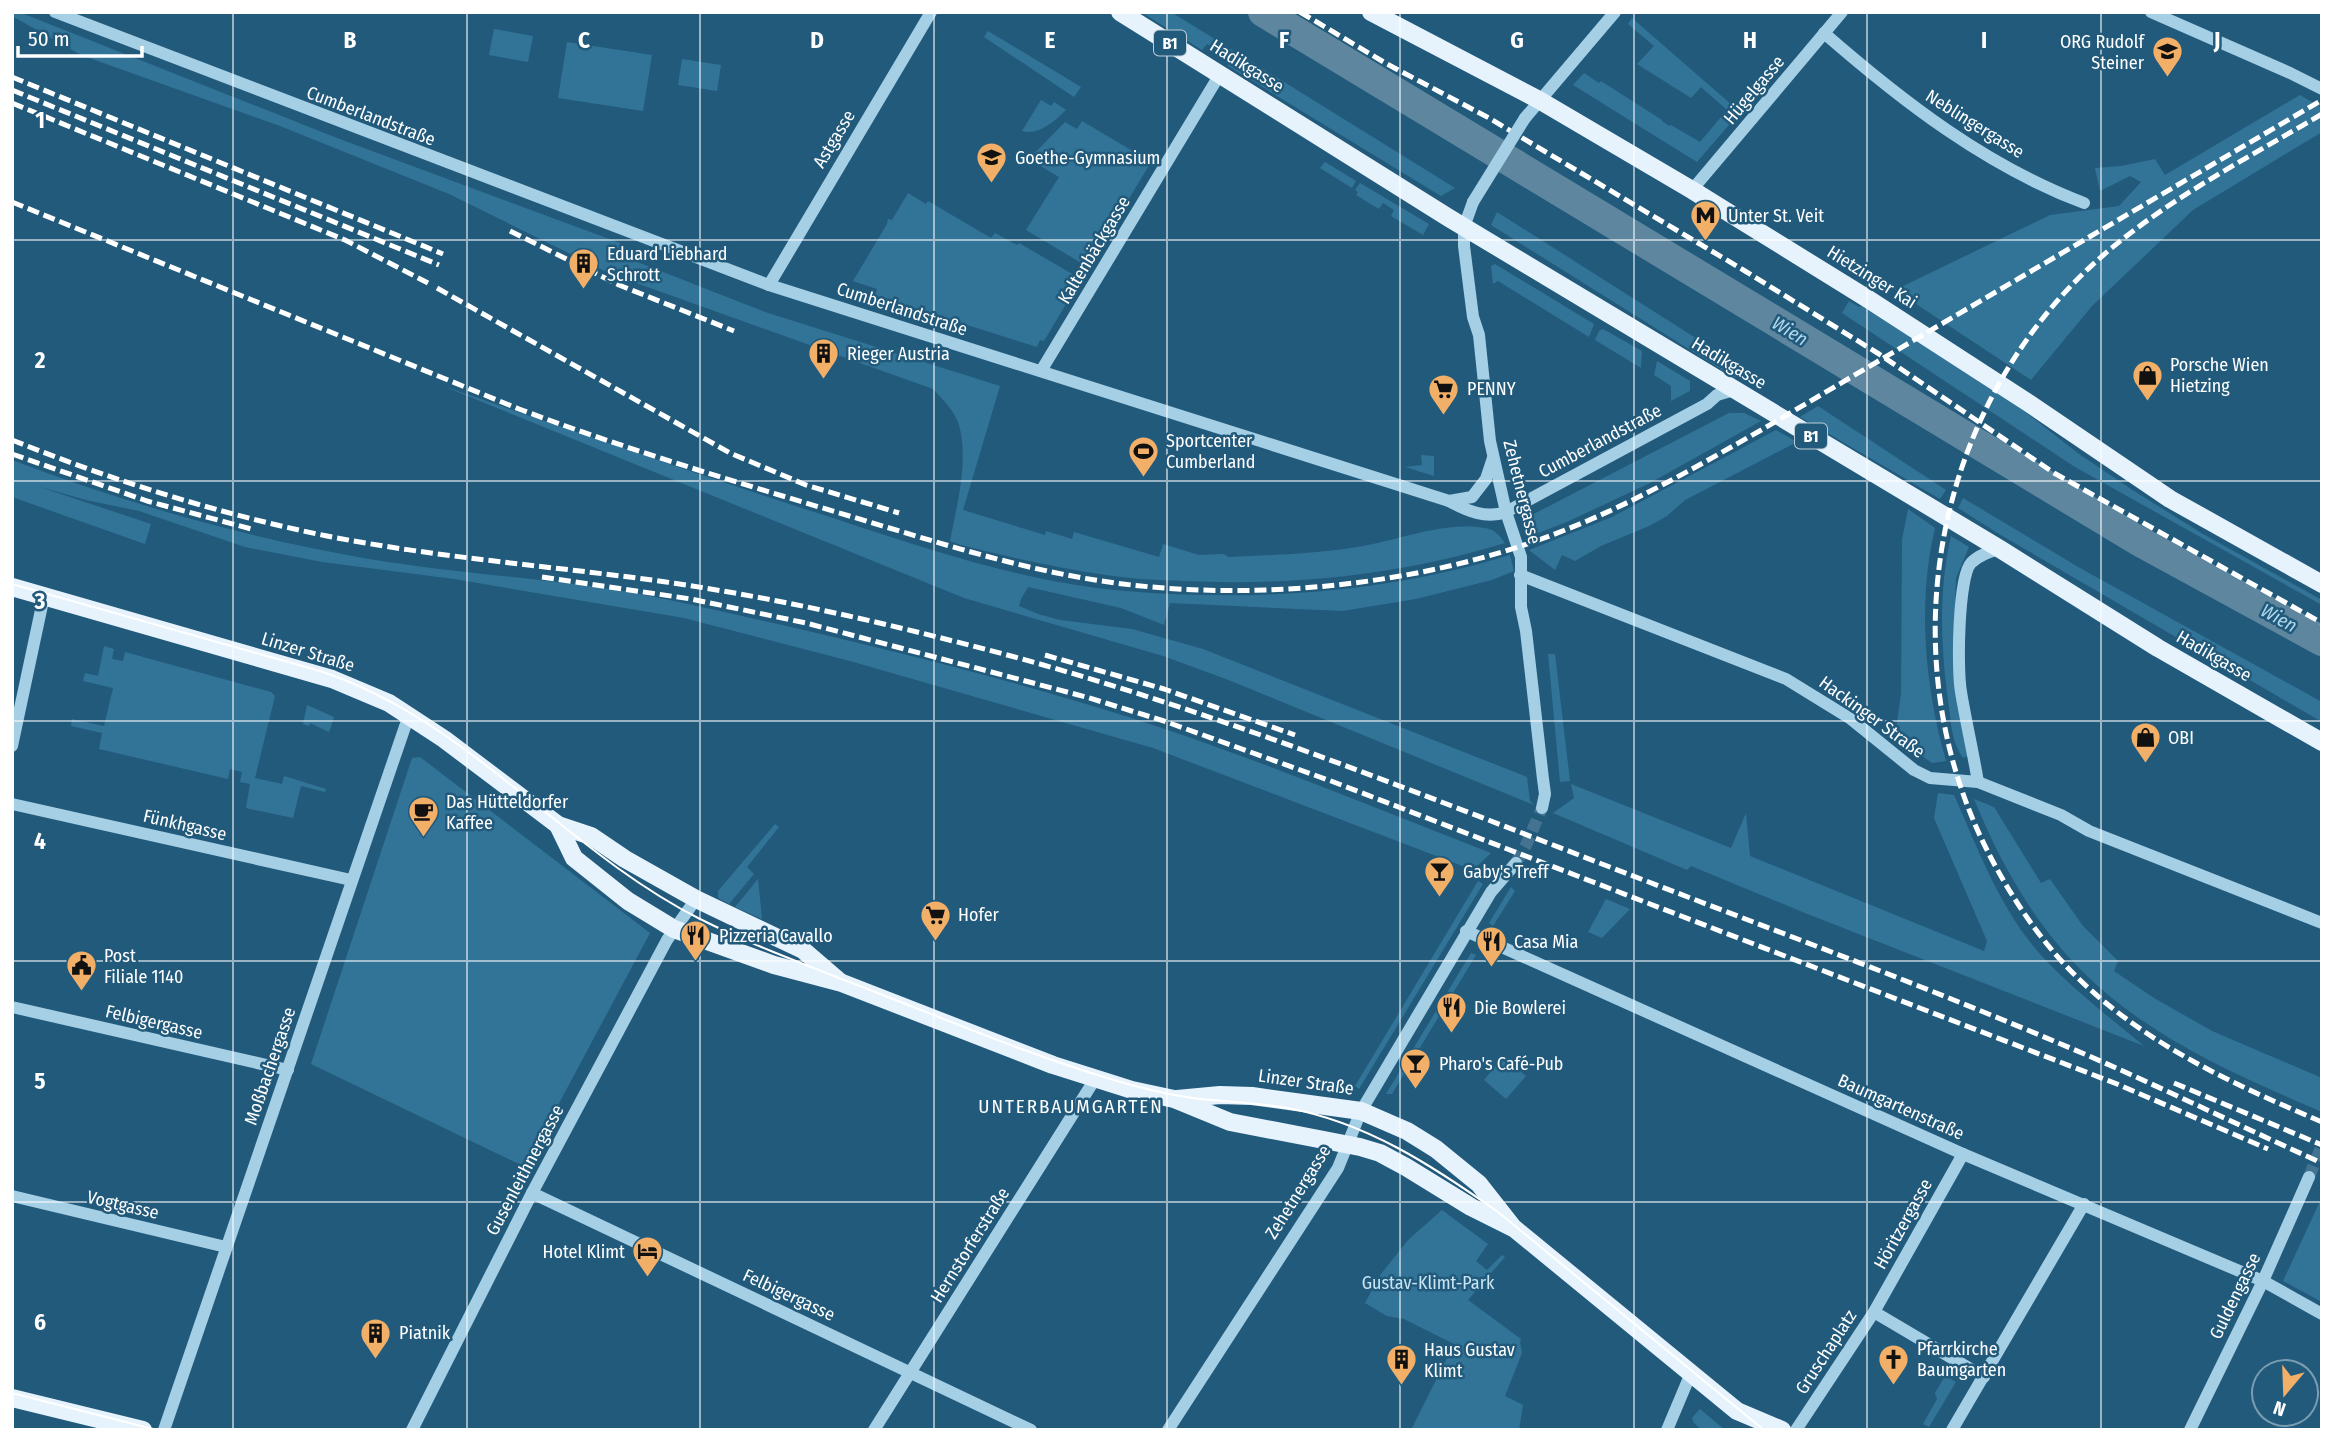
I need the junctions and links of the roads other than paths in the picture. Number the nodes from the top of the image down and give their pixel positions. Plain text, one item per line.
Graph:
1 (55, 12) edge
2 (931, 12) edge
3 (1120, 12) edge
4 (1371, 12) edge
5 (1615, 12) edge
6 (1842, 12) edge
7 (2151, 12) edge
8 (1385, 18) edge
9 (1824, 33) junction
10 (1220, 74) junction
11 (2322, 89) edge
12 (1539, 100) junction
13 (1692, 190) junction
14 (2084, 203) dead end
15 (1464, 227) junction
16 (769, 285) junction
17 (1041, 371) junction
18 (1734, 390) junction
19 (1493, 458) junction
20 (1449, 501) junction
21 (1506, 512) junction
22 (2000, 549) junction
23 (1520, 575) junction
24 (2322, 584) edge
25 (12, 587) edge
26 (44, 596) junction
27 (409, 715) junction
28 (2322, 742) edge
29 (12, 747) edge
30 (1978, 782) junction
31 (12, 804) edge
32 (1542, 808) tunnel mouth
33 (558, 825) junction
34 (1516, 863) tunnel mouth
35 (351, 880) junction
36 (696, 899) junction
37 (2322, 923) edge
38 (674, 929) junction
39 (1466, 931) junction
40 (842, 983) junction
41 (12, 1007) edge
42 (288, 1070) junction
43 (1095, 1079) junction
44 (1174, 1099) junction
45 (1361, 1111) junction
46 (1348, 1144) junction
47 (1963, 1154) junction
48 (2309, 1177) tunnel mouth
49 (532, 1193) junction
50 (12, 1196) edge
51 (2084, 1205) junction
52 (1515, 1229) junction
53 (226, 1247) junction
54 (2263, 1280) junction
55 (1874, 1312) junction
56 (2322, 1314) edge
57 (912, 1372) junction
58 (1690, 1373) junction
59 (1984, 1377) junction
60 (12, 1398) edge
61 (1737, 1411) junction
62 (143, 1430) edge
63 (164, 1430) edge
64 (412, 1430) edge
65 (874, 1430) edge
66 (1031, 1430) edge
67 (1168, 1430) edge
68 (1667, 1430) edge
69 (1747, 1430) edge
70 (1782, 1430) edge
71 (1796, 1430) edge
72 (1952, 1430) edge
73 (2190, 1430) edge

1 - 16 street, Cumberlandstraße
2 - 16 street, Astgasse
3 - 10 main road, Hadikgasse / B1
4 - 8 main road, Hietzinger Kai
5 - 12 street
6 - 9 street, Hügelgasse
7 - 11 street
8 - 12 main road, Hietzinger Kai
9 - 13 street, Hügelgasse
9 - 14 street, Neblingergasse
10 - 15 main road, Hadikgasse / B1
10 - 17 street, Kaltenbäckgasse
12 - 13 main road, Hietzinger Kai
12 - 15 street, bridge
13 - 24 main road, Hietzinger Kai
15 - 18 main road, Hadikgasse / B1
15 - 19 street, Zehetnergasse
16 - 17 street, Cumberlandstraße
17 - 20 street, Cumberlandstraße
18 - 21 street, Cumberlandstraße
18 - 22 main road, Hadikgasse / B1
19 - 20 street
19 - 21 street, Zehetnergasse
20 - 21 street, Cumberlandstraße
21 - 23 street, Zehetnergasse
22 - 28 main road, Hadikgasse / B1
22 - 30 street
23 - 30 street, Hackinger Straße
23 - 32 street, Zehetnergasse
25 - 26 main road, Linzer Straße
26 - 27 main road, Linzer Straße
26 - 29 street
27 - 33 main road, Linzer Straße
27 - 35 street, Moßbachergasse
30 - 37 street, Hackinger Straße
31 - 35 street, Fünkhgasse
33 - 36 main road, Linzer Straße
33 - 38 main road, Linzer Straße
34 - 39 street, Zehetnergasse
35 - 42 street, Moßbachergasse
36 - 38 street, Gusenleithnergasse
36 - 40 main road, Linzer Straße
38 - 40 main road, Linzer Straße
38 - 49 street, Gusenleithnergasse
39 - 45 street, Zehetnergasse
39 - 47 street, Baumgartenstraße
40 - 43 main road, Linzer Straße
41 - 42 street, Felbigergasse
42 - 53 street, Moßbachergasse
43 - 44 main road, Linzer Straße
43 - 57 street, Hernstorferstraße
44 - 45 main road, Linzer Straße
44 - 46 main road, Linzer Straße
45 - 46 street, Zehetnergasse
45 - 52 main road, Linzer Straße
46 - 52 main road, Linzer Straße
46 - 67 street, Zehetnergasse
47 - 51 street, Baumgartenstraße
47 - 55 street, Höritzergasse
48 - 54 street, Guldengasse
49 - 57 street, Felbigergasse
49 - 64 street, Gusenleithnergasse
50 - 53 street, Vogtgasse
51 - 54 street, Baumgartenstraße
51 - 59 street
52 - 58 main road, Linzer Straße
53 - 63 street, Moßbachergasse
54 - 56 street, Baumgartenstraße
54 - 73 street, Guldengasse
55 - 59 street, Gruschaplatz
55 - 71 street, Gruschaplatz
57 - 65 street, Hernstorferstraße
57 - 66 street, Felbigergasse
58 - 61 main road, Linzer Straße
58 - 68 street
59 - 72 street
60 - 62 main road
61 - 69 main road, Linzer Straße
61 - 70 main road, Linzer Straße

